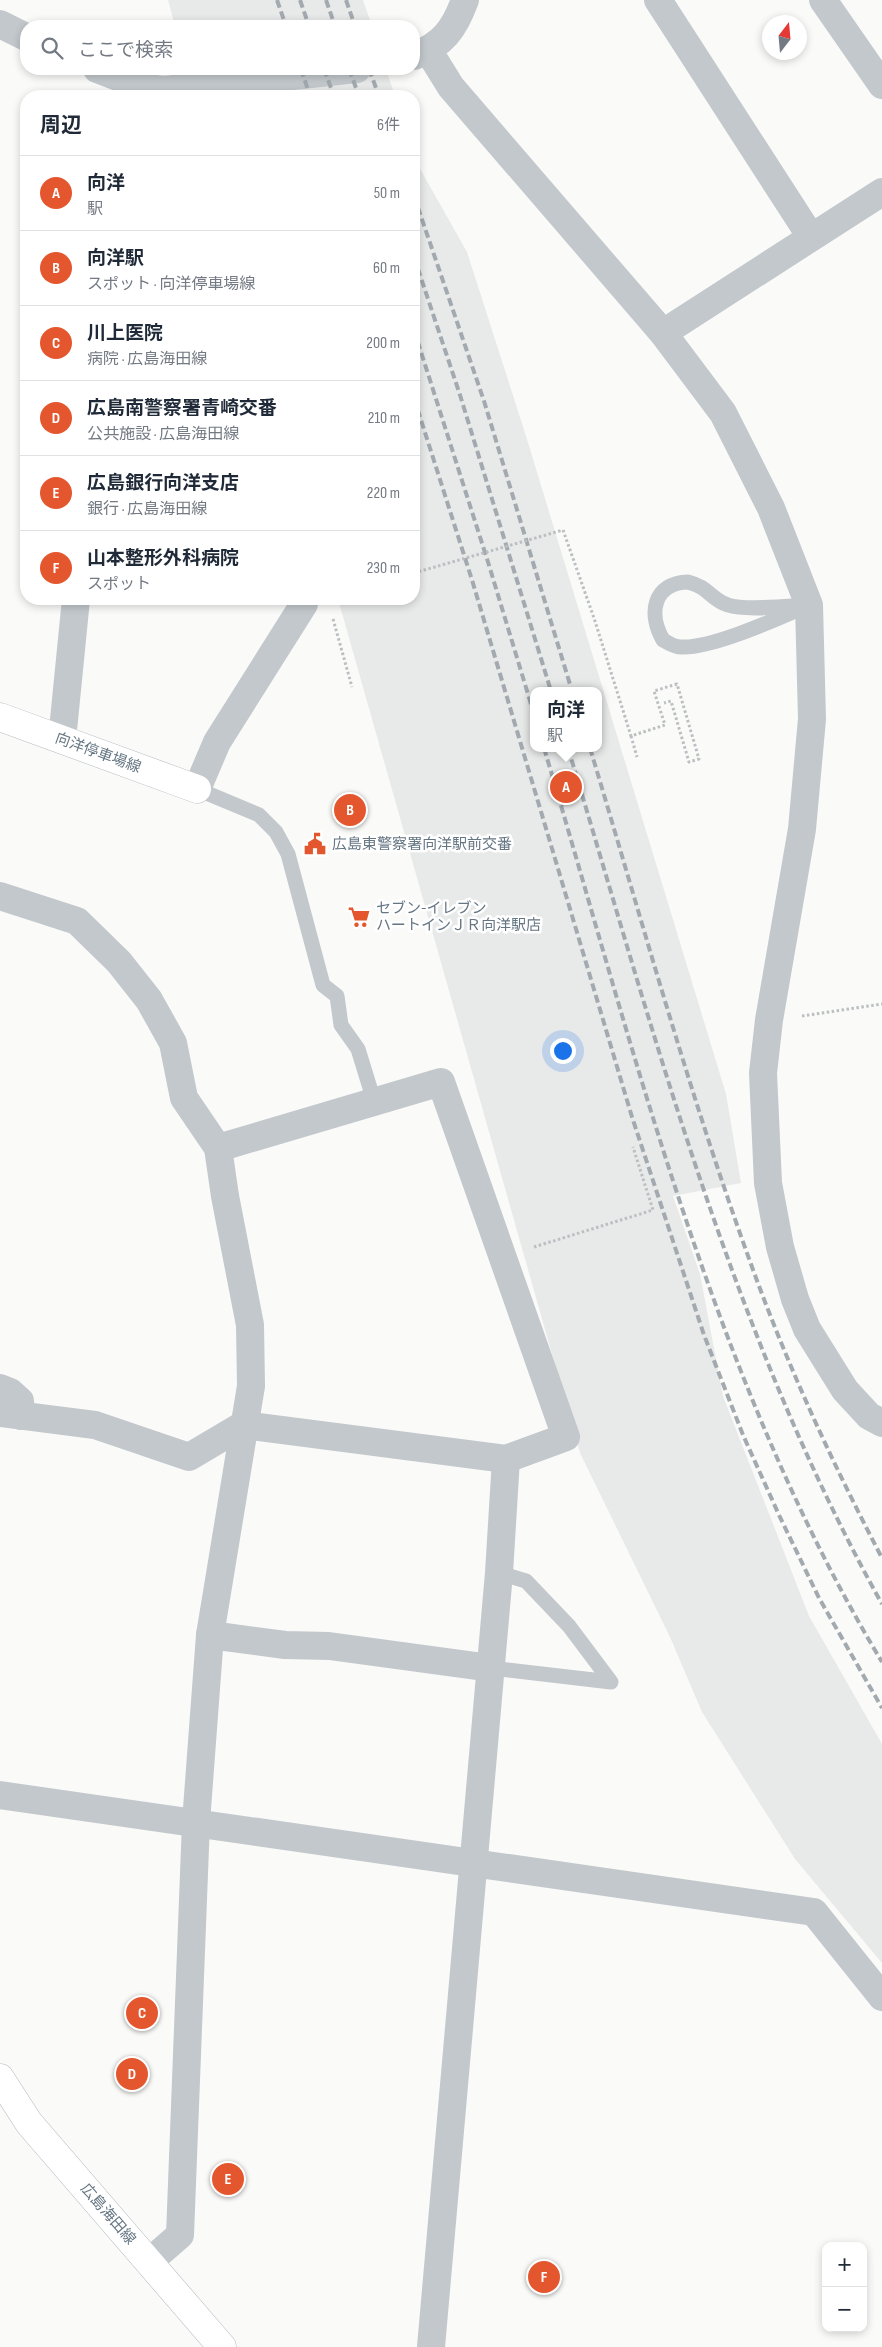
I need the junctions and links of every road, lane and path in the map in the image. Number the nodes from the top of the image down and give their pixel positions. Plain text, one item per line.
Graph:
1 (465, 0) edge
2 (658, 0) edge
3 (823, 0) edge
4 (0, 24) edge
5 (20, 34) edge
6 (421, 53) edge
7 (106, 75) edge
8 (314, 75) edge
9 (882, 85) edge
10 (125, 88) edge
11 (162, 90) edge
12 (207, 90) edge
13 (882, 192) edge
14 (811, 237) junction
15 (663, 333) junction
16 (420, 571) edge
17 (75, 605) edge
18 (303, 605) edge
19 (809, 606) junction
20 (332, 616) dead end
21 (352, 688) dead end
22 (664, 703) dead end
23 (0, 717) edge
24 (631, 736) junction
25 (62, 740) junction
26 (637, 757) dead end
27 (197, 789) junction
28 (0, 896) edge
29 (882, 1004) edge
30 (769, 1020) junction
31 (374, 1101) junction
32 (633, 1147) dead end
33 (218, 1148) junction
34 (532, 1248) dead end
35 (0, 1388) edge
36 (10, 1415) edge
37 (882, 1423) edge
38 (243, 1425) junction
39 (506, 1459) junction
40 (499, 1573) junction
41 (210, 1635) junction
42 (491, 1668) junction
43 (0, 1795) edge
44 (196, 1822) junction
45 (474, 1864) junction
46 (882, 1998) edge
47 (0, 2078) edge
48 (149, 2262) junction
49 (222, 2347) edge
50 (431, 2347) edge

1 - 6 street
2 - 14 street
3 - 9 street
4 - 5 street
6 - 15 street
7 - 10 street
8 - 12 street
10 - 11 street
13 - 14 street
14 - 15 street
15 - 19 street
16 - 24 path, bridge
17 - 25 street
18 - 27 street
19 - 19 lane
19 - 30 street
20 - 21 path
22 - 24 path
23 - 25 main road, 向洋停車場線
24 - 26 path
25 - 27 main road, 向洋停車場線
27 - 31 lane
28 - 33 street
29 - 30 path
30 - 37 street
31 - 33 street
31 - 39 street
32 - 34 path
33 - 38 street
35 - 36 street
36 - 38 street
38 - 39 street
38 - 41 street
39 - 40 street
40 - 42 street
40 - 42 lane
41 - 42 street
41 - 44 street
42 - 45 street
43 - 44 street
44 - 45 street
44 - 48 street
45 - 46 street
45 - 50 street
47 - 48 main road, 広島海田線
48 - 49 main road, 広島海田線

